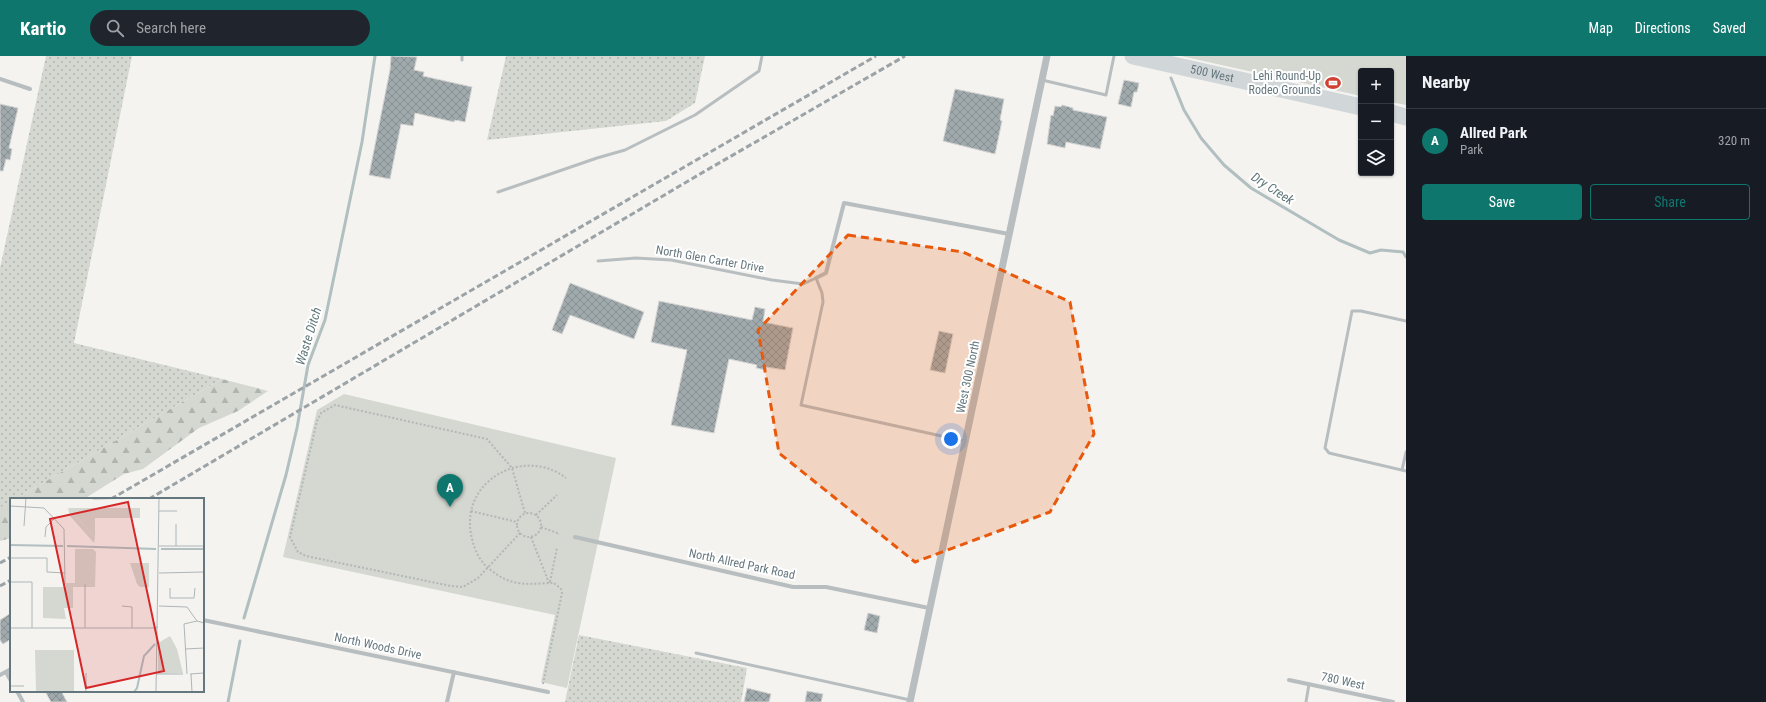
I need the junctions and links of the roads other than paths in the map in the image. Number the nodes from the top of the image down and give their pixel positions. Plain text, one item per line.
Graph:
1 (762, 56) edge
2 (1047, 56) edge
3 (1114, 56) edge
4 (1133, 56) edge
5 (0, 79) edge
6 (1042, 80) junction
7 (30, 89) dead end
8 (1358, 106) edge
9 (1394, 114) edge
10 (1406, 116) edge
11 (498, 192) dead end
12 (1010, 234) junction
13 (598, 261) dead end
14 (816, 278) junction
15 (1406, 321) edge
16 (965, 441) junction
17 (1406, 452) edge
18 (1402, 470) junction
19 (1406, 471) edge
20 (575, 537) dead end
21 (929, 608) junction
22 (204, 620) edge
23 (696, 653) dead end
24 (10, 669) edge
25 (6, 672) junction
26 (454, 672) junction
27 (0, 675) edge
28 (10, 679) edge
29 (1288, 680) dead end
30 (1309, 684) junction
31 (18, 692) edge
32 (548, 692) dead end
33 (910, 701) edge
34 (24, 702) edge
35 (447, 702) edge
36 (1306, 702) edge
37 (1393, 702) edge

1 - 11 lane
2 - 6 street, West 300 North
3 - 6 lane
4 - 8 main road, 500 West
5 - 7 street
6 - 12 street, West 300 North
9 - 10 main road
12 - 14 street
12 - 16 street, West 300 North
13 - 14 lane, North Glen Carter Drive
14 - 16 lane
15 - 18 lane
16 - 21 street, West 300 North
17 - 18 lane
18 - 19 lane
20 - 21 street, North Allred Park Road
21 - 33 street, West 300 North
22 - 26 street, North Woods Drive
23 - 33 lane
24 - 25 street
25 - 27 street
25 - 28 street
26 - 32 street, North Woods Drive
26 - 35 street
29 - 30 street, 780 West
30 - 36 lane
30 - 37 street, 780 West
31 - 34 street

